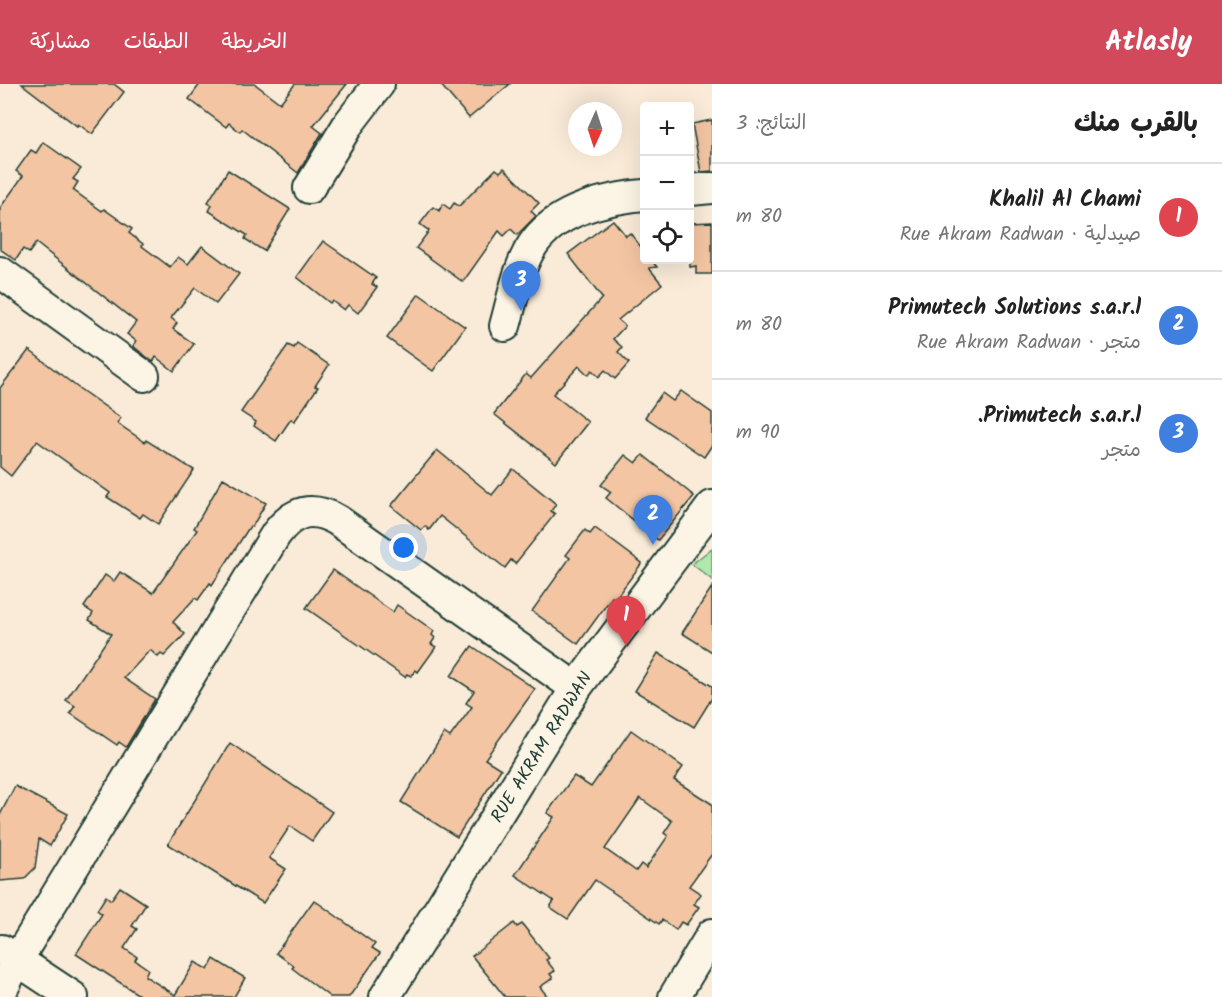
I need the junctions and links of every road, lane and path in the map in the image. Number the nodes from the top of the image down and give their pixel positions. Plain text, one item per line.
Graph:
1 (379, 84) edge
2 (309, 188) dead end
3 (712, 188) edge
4 (694, 190) edge
5 (640, 195) edge
6 (0, 272) edge
7 (506, 326) dead end
8 (144, 376) dead end
9 (712, 506) edge
10 (576, 688) junction
11 (712, 934) edge
12 (9, 954) edge
13 (0, 994) edge
14 (73, 997) edge
15 (385, 997) edge
16 (674, 997) edge

1 - 2 street
3 - 4 street
5 - 7 street
6 - 8 street
9 - 10 street, RUE AKRAM RADWAN
10 - 12 street
10 - 15 street, RUE AKRAM RADWAN
11 - 16 street
12 - 13 street
12 - 14 street

